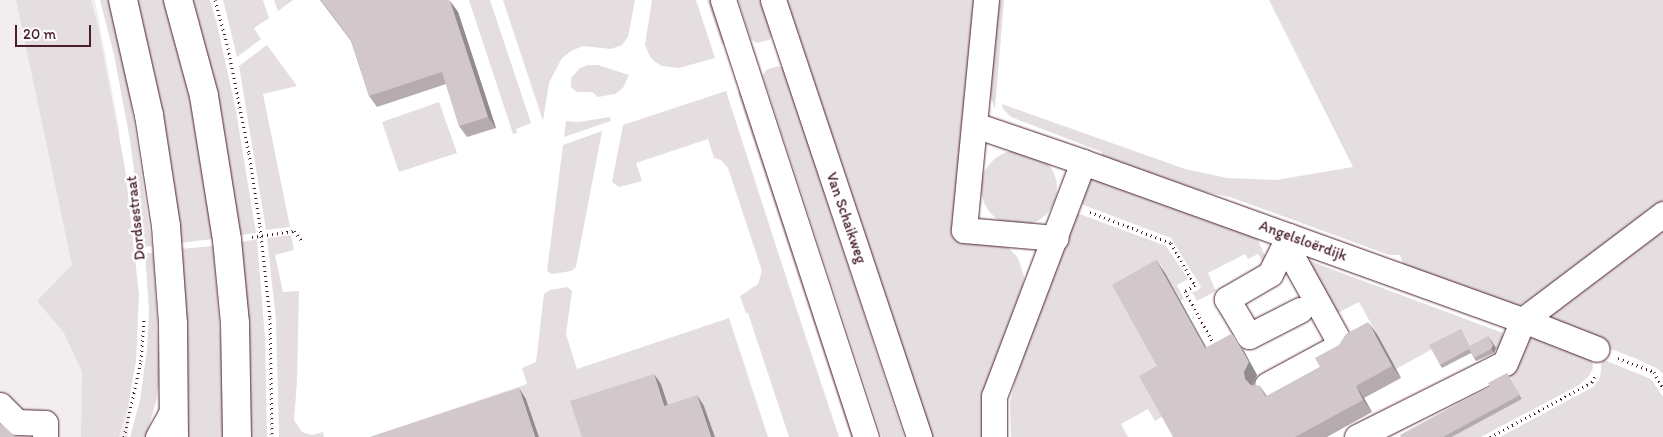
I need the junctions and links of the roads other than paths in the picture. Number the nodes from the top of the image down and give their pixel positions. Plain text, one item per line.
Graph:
1 (123, 0) edge
2 (178, 0) edge
3 (723, 0) edge
4 (773, 0) edge
5 (986, 0) edge
6 (975, 125) junction
7 (1083, 162) junction
8 (1663, 214) edge
9 (1056, 238) junction
10 (1287, 240) junction
11 (1300, 310) dead end
12 (1523, 320) junction
13 (1597, 349) road end
14 (1267, 384) dead end
15 (0, 405) edge
16 (174, 408) junction
17 (45, 437) edge
18 (158, 437) edge
19 (174, 437) edge
20 (237, 437) edge
21 (866, 437) edge
22 (919, 437) edge
23 (994, 437) edge
24 (1357, 437) edge

1 - 16 main road, Dordsestraat
2 - 20 main road
3 - 21 street
4 - 22 street, Van Schaikweg
5 - 6 street
6 - 7 street, Angelsloërdijk
6 - 9 street
7 - 9 street
7 - 10 street, Angelsloërdijk
8 - 12 street
9 - 23 street
10 - 11 street
10 - 12 street, Angelsloërdijk
10 - 14 street
12 - 13 street, Angelsloërdijk
12 - 24 street
15 - 17 street
16 - 18 street
16 - 19 main road, Dordsestraat

